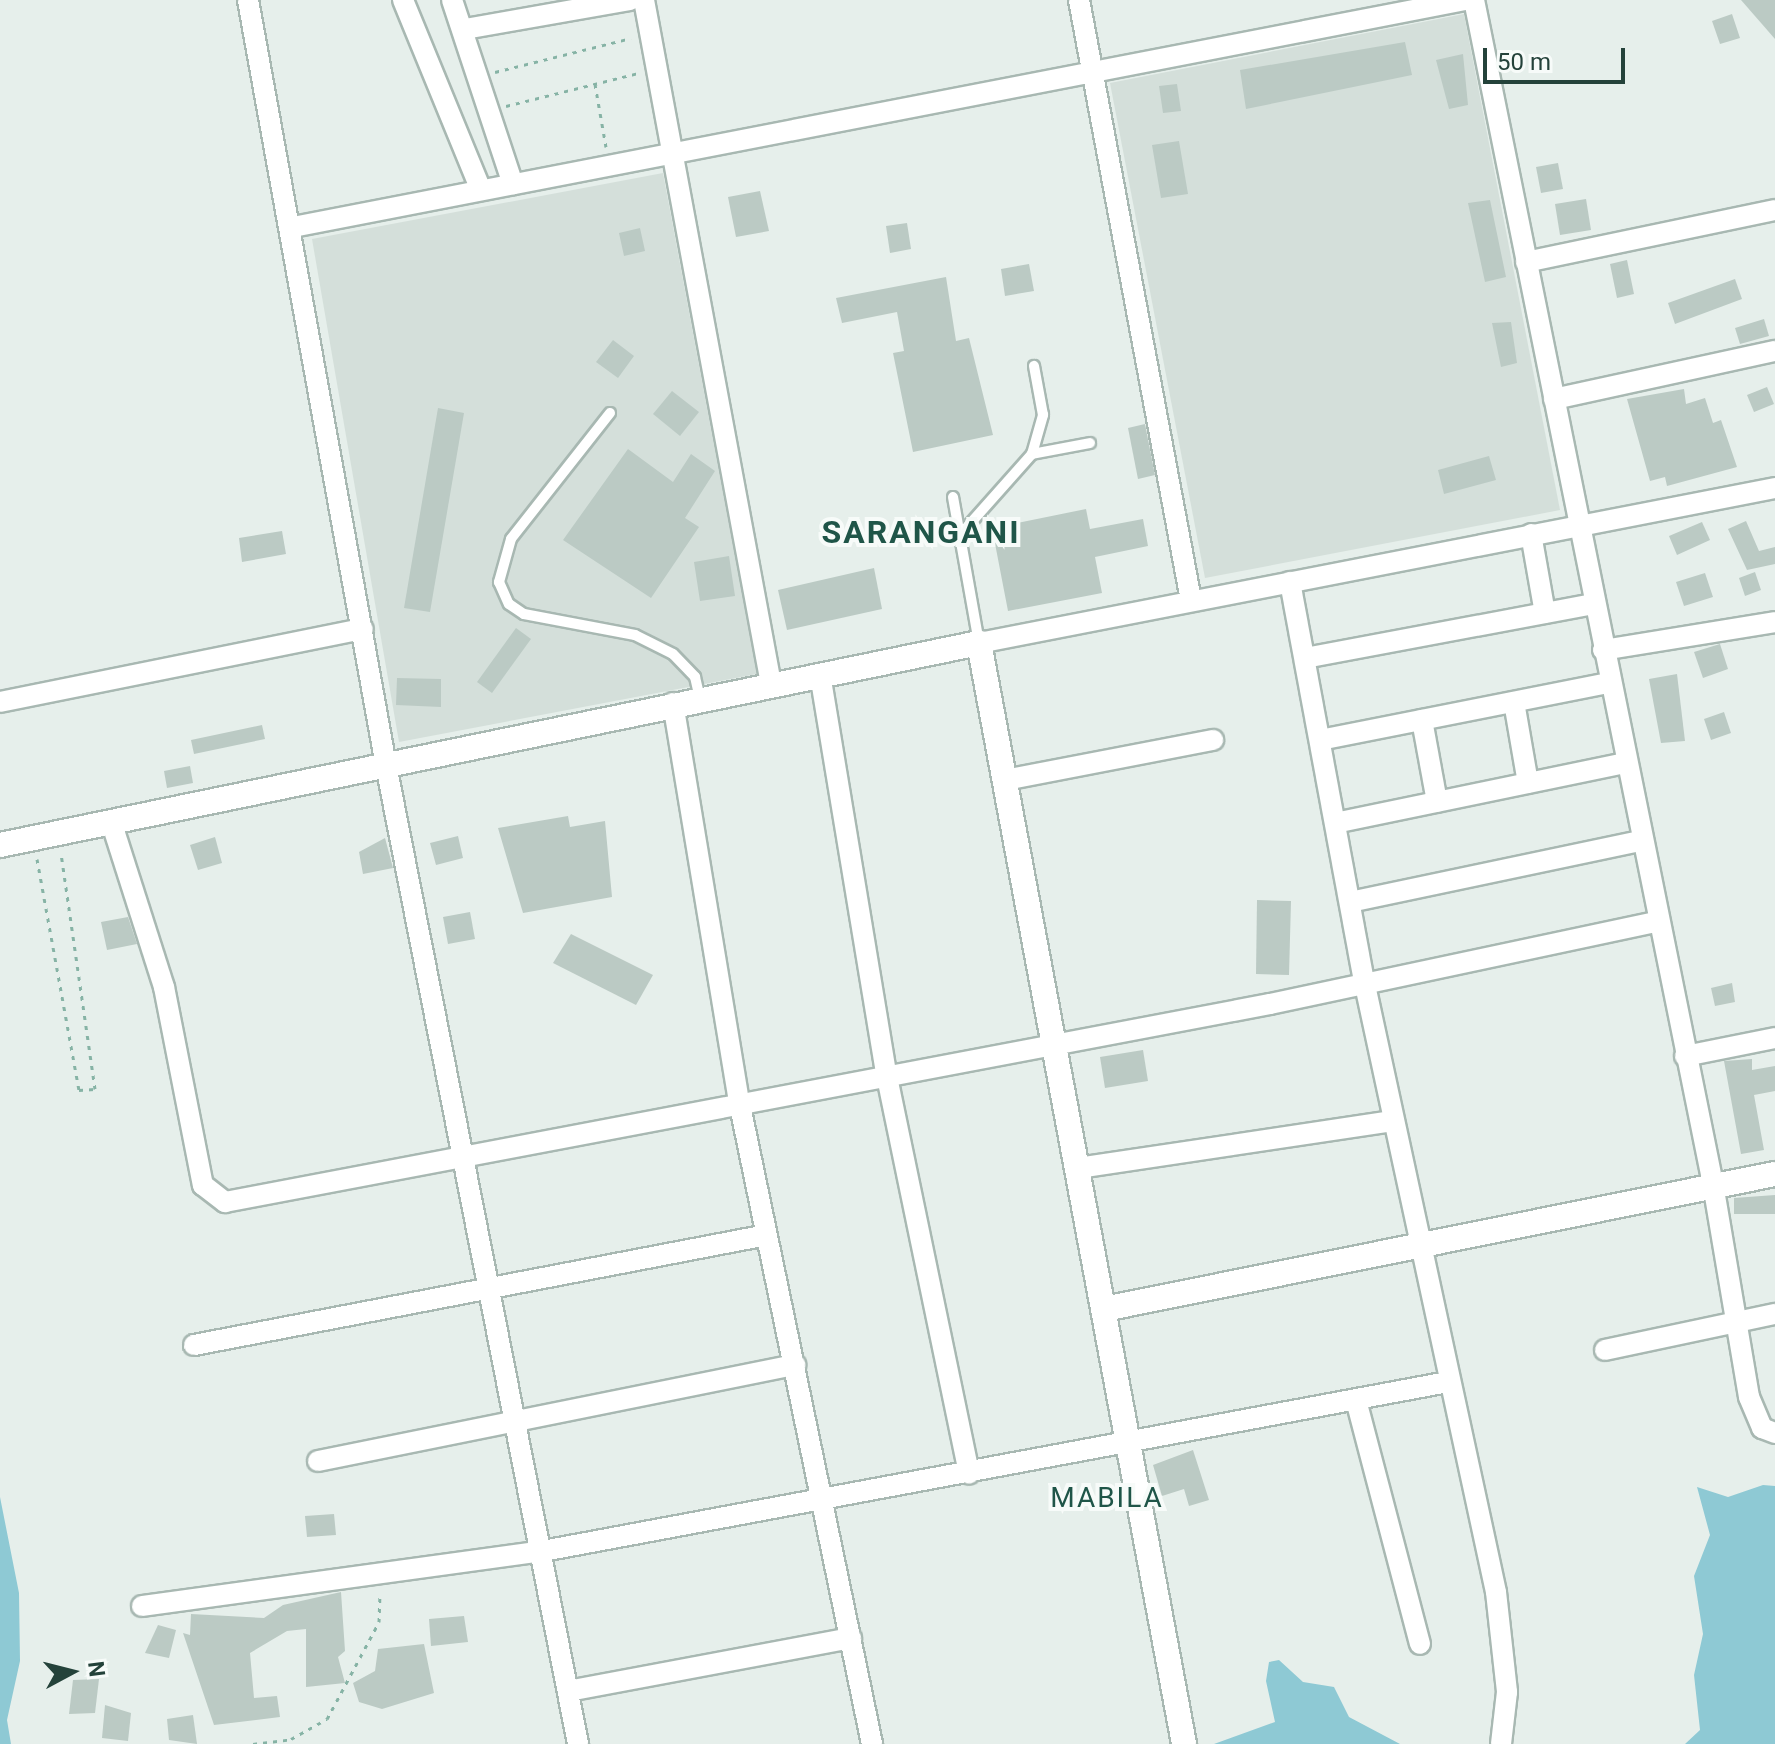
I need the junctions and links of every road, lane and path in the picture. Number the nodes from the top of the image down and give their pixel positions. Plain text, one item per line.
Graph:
1 (248, 0) edge
2 (403, 0) edge
3 (452, 0) edge
4 (630, 0) edge
5 (644, 0) edge
6 (1079, 0) edge
7 (1465, 0) edge
8 (1474, 0) edge
9 (465, 29) junction
10 (651, 35) junction
11 (658, 68) junction
12 (1091, 69) junction
13 (480, 77) junction
14 (595, 84) junction
15 (490, 110) junction
16 (674, 153) junction
17 (609, 165) junction
18 (513, 184) junction
19 (481, 190) junction
20 (1775, 210) edge
21 (293, 227) junction
22 (1526, 262) junction
23 (1775, 351) edge
24 (1034, 366) dead end
25 (1554, 399) junction
26 (610, 413) dead end
27 (1090, 443) dead end
28 (1032, 454) junction
29 (1775, 488) edge
30 (953, 497) dead end
31 (1579, 524) junction
32 (1531, 534) junction
33 (960, 535) junction
34 (1290, 582) junction
35 (1191, 600) junction
36 (1594, 604) junction
37 (1545, 613) junction
38 (1775, 622) edge
39 (363, 629) junction
40 (979, 643) junction
41 (1603, 650) junction
42 (1305, 658) junction
43 (820, 674) junction
44 (1609, 683) junction
45 (771, 684) junction
46 (700, 698) junction
47 (0, 702) edge
48 (1514, 702) junction
49 (673, 703) junction
50 (1422, 720) junction
51 (1213, 740) dead end
52 (1320, 740) junction
53 (385, 760) junction
54 (1624, 763) junction
55 (1005, 780) junction
56 (1528, 783) junction
57 (1437, 802) junction
58 (111, 821) junction
59 (1335, 823) junction
60 (57, 833) junction
61 (33, 838) junction
62 (1639, 841) junction
63 (0, 845) edge
64 (1350, 902) junction
65 (1655, 922) junction
66 (1365, 985) junction
67 (1775, 1038) edge
68 (1054, 1045) junction
69 (1685, 1056) junction
70 (887, 1077) junction
71 (739, 1101) junction
72 (1393, 1121) junction
73 (462, 1157) junction
74 (1078, 1168) junction
75 (1775, 1174) edge
76 (1713, 1184) junction
77 (767, 1235) junction
78 (1420, 1248) junction
79 (489, 1289) junction
80 (1104, 1309) junction
81 (1775, 1314) edge
82 (1737, 1322) junction
83 (194, 1345) dead end
84 (1605, 1350) dead end
85 (795, 1365) junction
86 (1448, 1382) junction
87 (1356, 1400) junction
88 (516, 1422) junction
89 (1775, 1433) edge
90 (1129, 1443) junction
91 (318, 1461) dead end
92 (969, 1474) junction
93 (823, 1501) junction
94 (543, 1551) junction
95 (381, 1574) junction
96 (142, 1606) dead end
97 (851, 1638) junction
98 (1420, 1644) dead end
99 (568, 1691) junction
100 (253, 1744) edge
101 (578, 1744) edge
102 (872, 1744) edge
103 (1184, 1744) edge
104 (1501, 1744) edge

1 - 21 street
2 - 19 street
3 - 9 street
4 - 9 street
5 - 10 street
6 - 12 street
7 - 12 street
8 - 22 street
9 - 13 street
10 - 11 street
10 - 13 path
11 - 14 path
11 - 16 street
12 - 16 street
12 - 35 street
13 - 15 street
14 - 15 path
14 - 17 path
15 - 18 street
16 - 17 street
16 - 45 street
17 - 18 street
18 - 19 street
19 - 21 street
20 - 22 street
21 - 39 street
22 - 25 street
23 - 25 street
24 - 28 lane
25 - 31 street
26 - 46 lane
27 - 28 lane
28 - 33 lane
29 - 31 street
30 - 33 lane
31 - 32 street
31 - 36 street
32 - 34 street
32 - 37 street
33 - 40 lane
34 - 35 street
34 - 42 street
35 - 40 street
36 - 37 street
36 - 41 street
37 - 42 street
38 - 41 street
39 - 47 street
39 - 53 street
40 - 43 street
40 - 55 street
41 - 44 street
42 - 52 street
43 - 45 street
43 - 70 street
44 - 48 street
44 - 54 street
45 - 46 street
46 - 49 street
48 - 50 street
48 - 56 street
49 - 53 street
49 - 71 street
50 - 52 street
50 - 57 street
51 - 55 street
52 - 59 street
53 - 58 street
53 - 73 street
54 - 56 street
54 - 62 street
55 - 68 street
56 - 57 street
57 - 59 street
58 - 60 street
58 - 73 street
59 - 64 street
60 - 61 street
60 - 61 path
61 - 63 street
62 - 64 street
62 - 65 street
64 - 66 street
65 - 66 street
65 - 69 street
66 - 68 street
66 - 72 street
67 - 69 street
68 - 70 street
68 - 74 street
69 - 76 street
70 - 71 street
70 - 92 street
71 - 73 street
71 - 77 street
72 - 74 street
72 - 78 street
73 - 79 street
74 - 80 street
75 - 76 street
76 - 78 street
76 - 82 street
77 - 79 street
77 - 85 street
78 - 80 street
78 - 86 street
79 - 83 street
79 - 88 street
80 - 90 street
81 - 82 street
82 - 84 street
82 - 89 street
85 - 88 street
85 - 93 street
86 - 87 street
86 - 104 street
87 - 90 street
87 - 98 street
88 - 91 street
88 - 94 street
90 - 92 street
90 - 103 street
92 - 93 street
93 - 94 street
93 - 97 street
94 - 95 street
94 - 99 street
95 - 96 street
95 - 100 path
97 - 99 street
97 - 102 street
99 - 101 street

